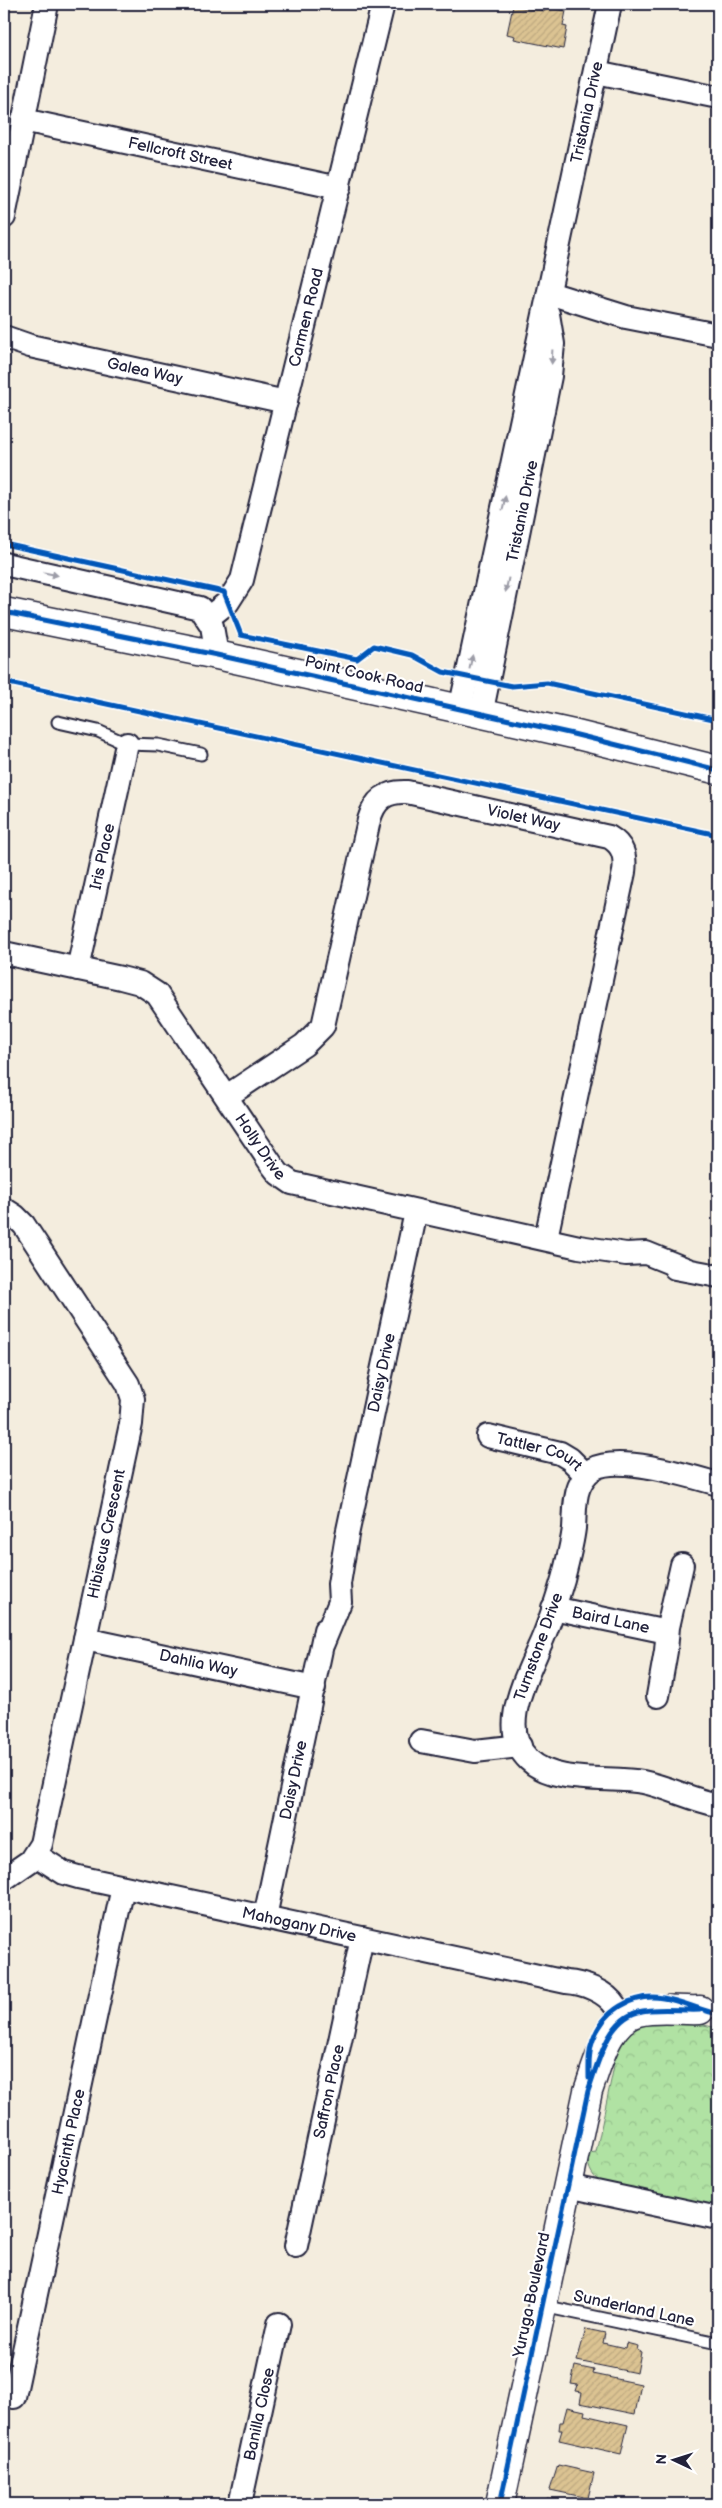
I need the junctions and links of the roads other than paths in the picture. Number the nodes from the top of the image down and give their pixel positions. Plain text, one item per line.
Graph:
1 (47, 4) edge
2 (383, 4) edge
3 (610, 4) edge
4 (596, 72) junction
5 (718, 97) edge
6 (23, 120) junction
7 (339, 188) junction
8 (4, 217) edge
9 (548, 301) junction
10 (718, 335) edge
11 (4, 337) edge
12 (286, 402) junction
13 (4, 564) edge
14 (4, 612) edge
15 (208, 618) junction
16 (217, 655) junction
17 (470, 712) junction
18 (58, 722) dead end
19 (127, 744) junction
20 (201, 754) dead end
21 (718, 770) edge
22 (4, 953) edge
23 (78, 969) junction
24 (227, 1096) junction
25 (4, 1209) edge
26 (416, 1212) junction
27 (546, 1238) junction
28 (718, 1276) edge
29 (488, 1436) dead end
30 (586, 1474) junction
31 (718, 1484) edge
32 (682, 1565) dead end
33 (553, 1608) junction
34 (668, 1632) junction
35 (85, 1639) junction
36 (314, 1688) junction
37 (658, 1696) dead end
38 (421, 1741) dead end
39 (520, 1746) junction
40 (718, 1805) edge
41 (36, 1854) junction
42 (4, 1879) edge
43 (123, 1887) junction
44 (266, 1917) junction
45 (362, 1938) junction
46 (709, 2012) edge
47 (614, 2016) junction
48 (568, 2186) junction
49 (718, 2218) edge
50 (296, 2246) dead end
51 (542, 2306) junction
52 (279, 2324) dead end
53 (718, 2343) edge
54 (14, 2397) dead end
55 (240, 2504) edge
56 (500, 2504) edge

1 - 6 street
2 - 7 street, Carmen Road
3 - 4 street, Tristania Drive
4 - 5 street
4 - 9 street, Tristania Drive
6 - 7 street, Fellcroft Street
6 - 8 street
7 - 12 street, Carmen Road
9 - 10 street
9 - 17 street, Tristania Drive
11 - 12 street, Galea Way
12 - 15 street, Carmen Road
13 -> 15 street
14 - 16 main road, Point Cook Road
15 - 16 street
16 - 17 main road, Point Cook Road
17 - 21 main road, Point Cook Road
18 - 19 lane
19 - 20 lane
19 - 23 street, Iris Place
22 - 23 street, Holly Drive
23 - 24 street, Holly Drive
24 - 26 street, Holly Drive
24 - 27 street, Violet Way
25 - 35 street, Hibiscus Crescent
26 - 27 street, Holly Drive
26 - 36 street, Daisy Drive
27 - 28 street, Holly Drive
29 - 30 street, Tattler Court
30 - 31 street
30 - 33 street, Turnstone Drive
32 - 34 street, Baird Lane
33 - 34 street, Baird Lane
33 - 39 street, Turnstone Drive
34 - 37 street, Baird Lane
35 - 36 street, Dahlia Way
35 - 41 street, Hibiscus Crescent
36 - 44 street, Daisy Drive
38 - 39 street
39 - 40 street
41 - 42 street
41 - 43 street, Mahogany Drive
43 - 44 street, Mahogany Drive
43 - 54 street, Hyacinth Place
44 - 45 street, Mahogany Drive
45 - 47 street, Mahogany Drive
45 - 50 street, Saffron Place
46 - 47 main road
47 - 48 main road, Yuruga Boulevard
48 - 49 street
48 - 51 main road, Yuruga Boulevard
51 - 53 lane, Sunderland Lane
51 - 56 main road, Yuruga Boulevard
52 - 55 street, Banilla Close

